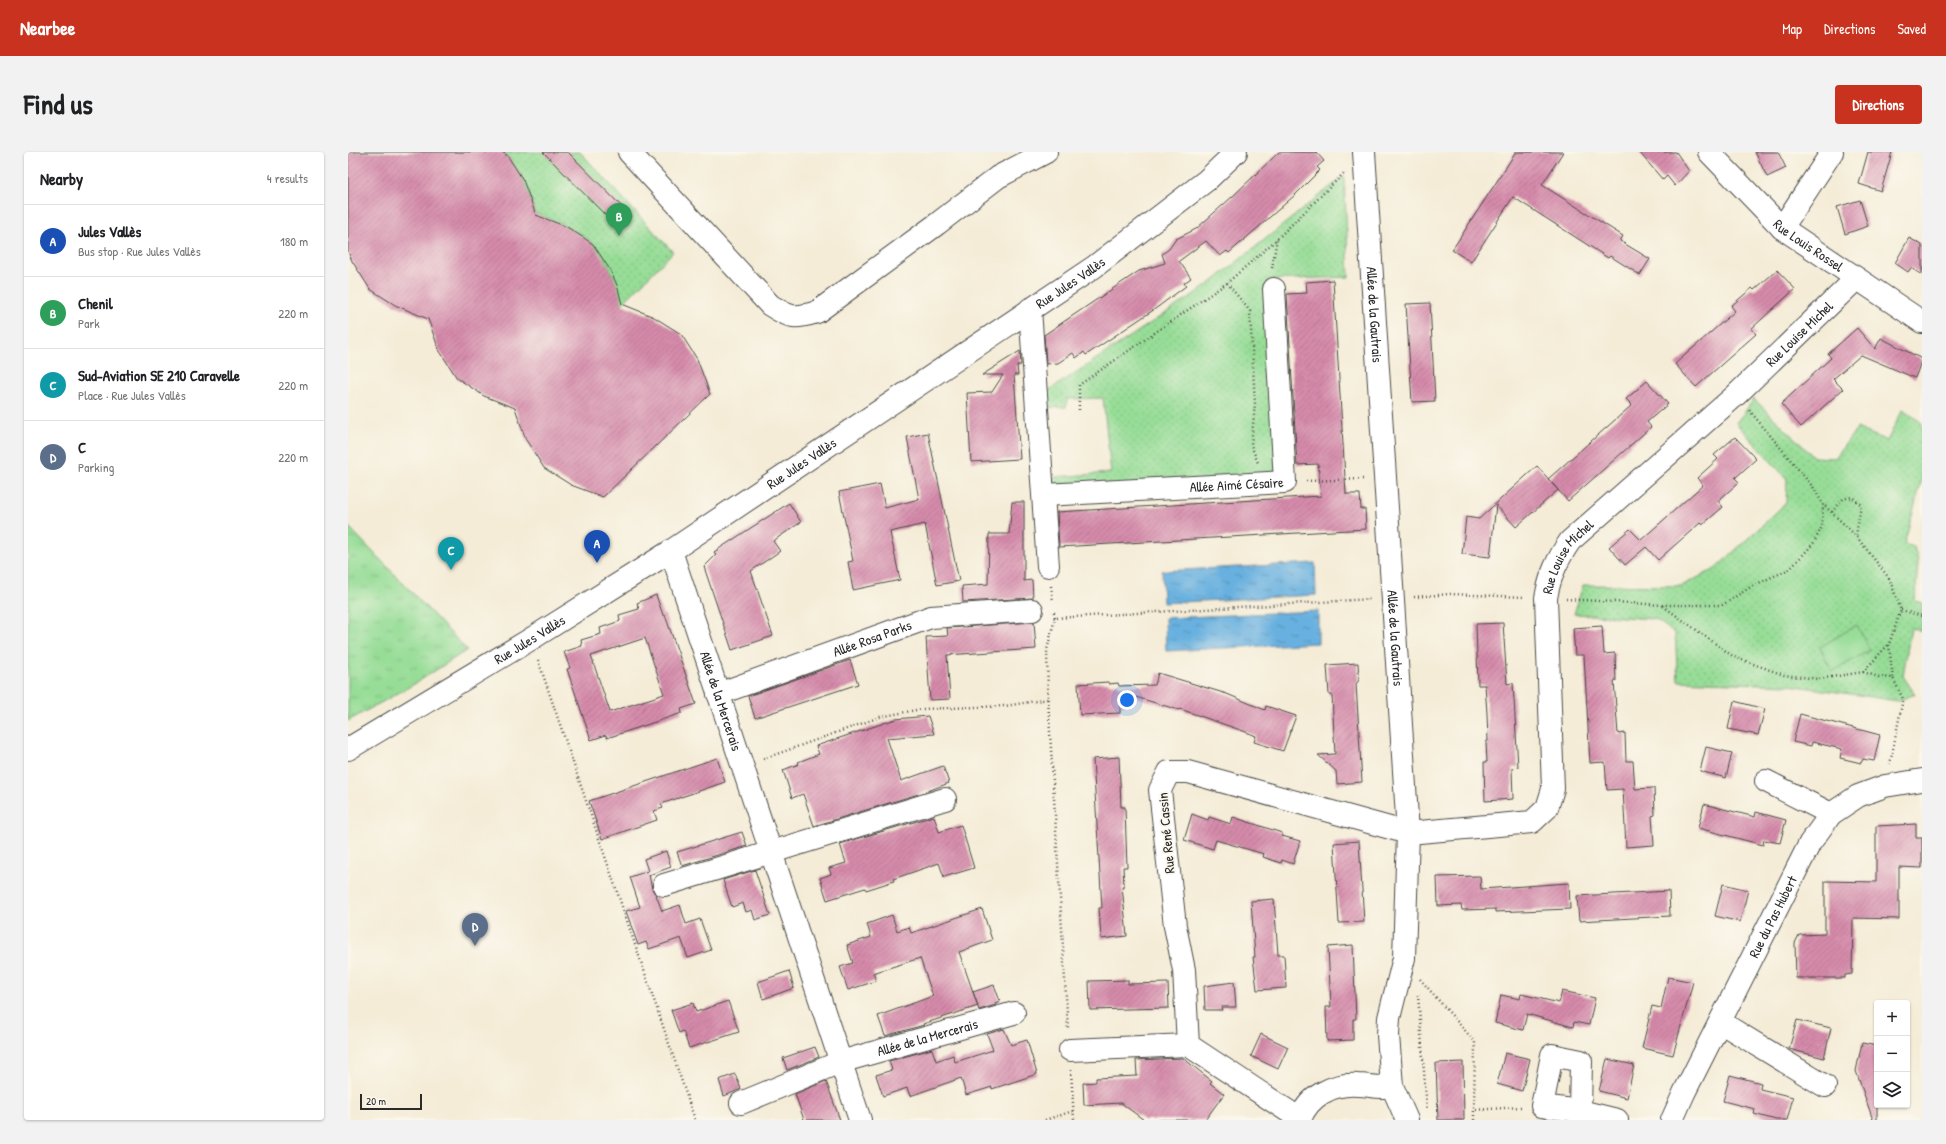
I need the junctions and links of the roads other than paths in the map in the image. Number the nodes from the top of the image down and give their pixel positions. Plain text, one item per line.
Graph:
1 (629, 152) edge
2 (1046, 152) edge
3 (1236, 152) edge
4 (1364, 152) edge
5 (1709, 152) edge
6 (1832, 152) edge
7 (1782, 228) junction
8 (1856, 279) junction
9 (1274, 289) road end
10 (1030, 309) junction
11 (1922, 322) edge
12 (1044, 495) junction
13 (671, 551) junction
14 (1048, 566) road end
15 (1032, 610) road end
16 (718, 694) junction
17 (348, 749) edge
18 (1922, 780) edge
19 (1766, 781) dead end
20 (945, 799) dead end
21 (1831, 814) junction
22 (1408, 834) junction
23 (770, 851) junction
24 (664, 885) dead end
25 (1014, 1013) dead end
26 (1720, 1022) junction
27 (1188, 1045) junction
28 (1070, 1050) road end
29 (840, 1062) junction
30 (1392, 1086) junction
31 (1825, 1086) dead end
32 (741, 1103) dead end
33 (1580, 1111) junction
34 (1300, 1119) edge
35 (860, 1120) edge
36 (1407, 1120) edge
37 (1617, 1120) edge
38 (1672, 1120) edge

1 - 2 street
3 - 10 street, Rue Jules Vallès
4 - 22 street, Allée de la Gautrais
5 - 7 street, Rue Louis Rossel
6 - 7 street
7 - 8 street, Rue Louis Rossel
8 - 11 street, Rue Louis Rossel
8 - 22 street, Rue Louise Michel
9 - 12 street, Allée Aimé Césaire
10 - 12 street
10 - 13 street, Rue Jules Vallès
12 - 14 street
13 - 16 street, Allée de la Mercerais
13 - 17 street, Rue Jules Vallès
15 - 16 street, Allée Rosa Parks
16 - 23 street, Allée de la Mercerais
18 - 21 street, Rue du Pas Hubert
19 - 21 street
20 - 23 street
21 - 26 street, Rue du Pas Hubert
22 - 27 street, Rue René Cassin
22 - 30 street, Allée de la Gautrais
23 - 24 street
23 - 29 street, Allée de la Mercerais
25 - 29 street, Allée de la Mercerais
26 - 31 street
26 - 38 street, Rue du Pas Hubert
27 - 28 street
27 - 34 street
29 - 32 street, Allée de la Mercerais
29 - 35 street, Allée de la Mercerais
30 - 34 street
30 - 36 street, Allée de la Gautrais
33 - 33 street
33 - 37 street

